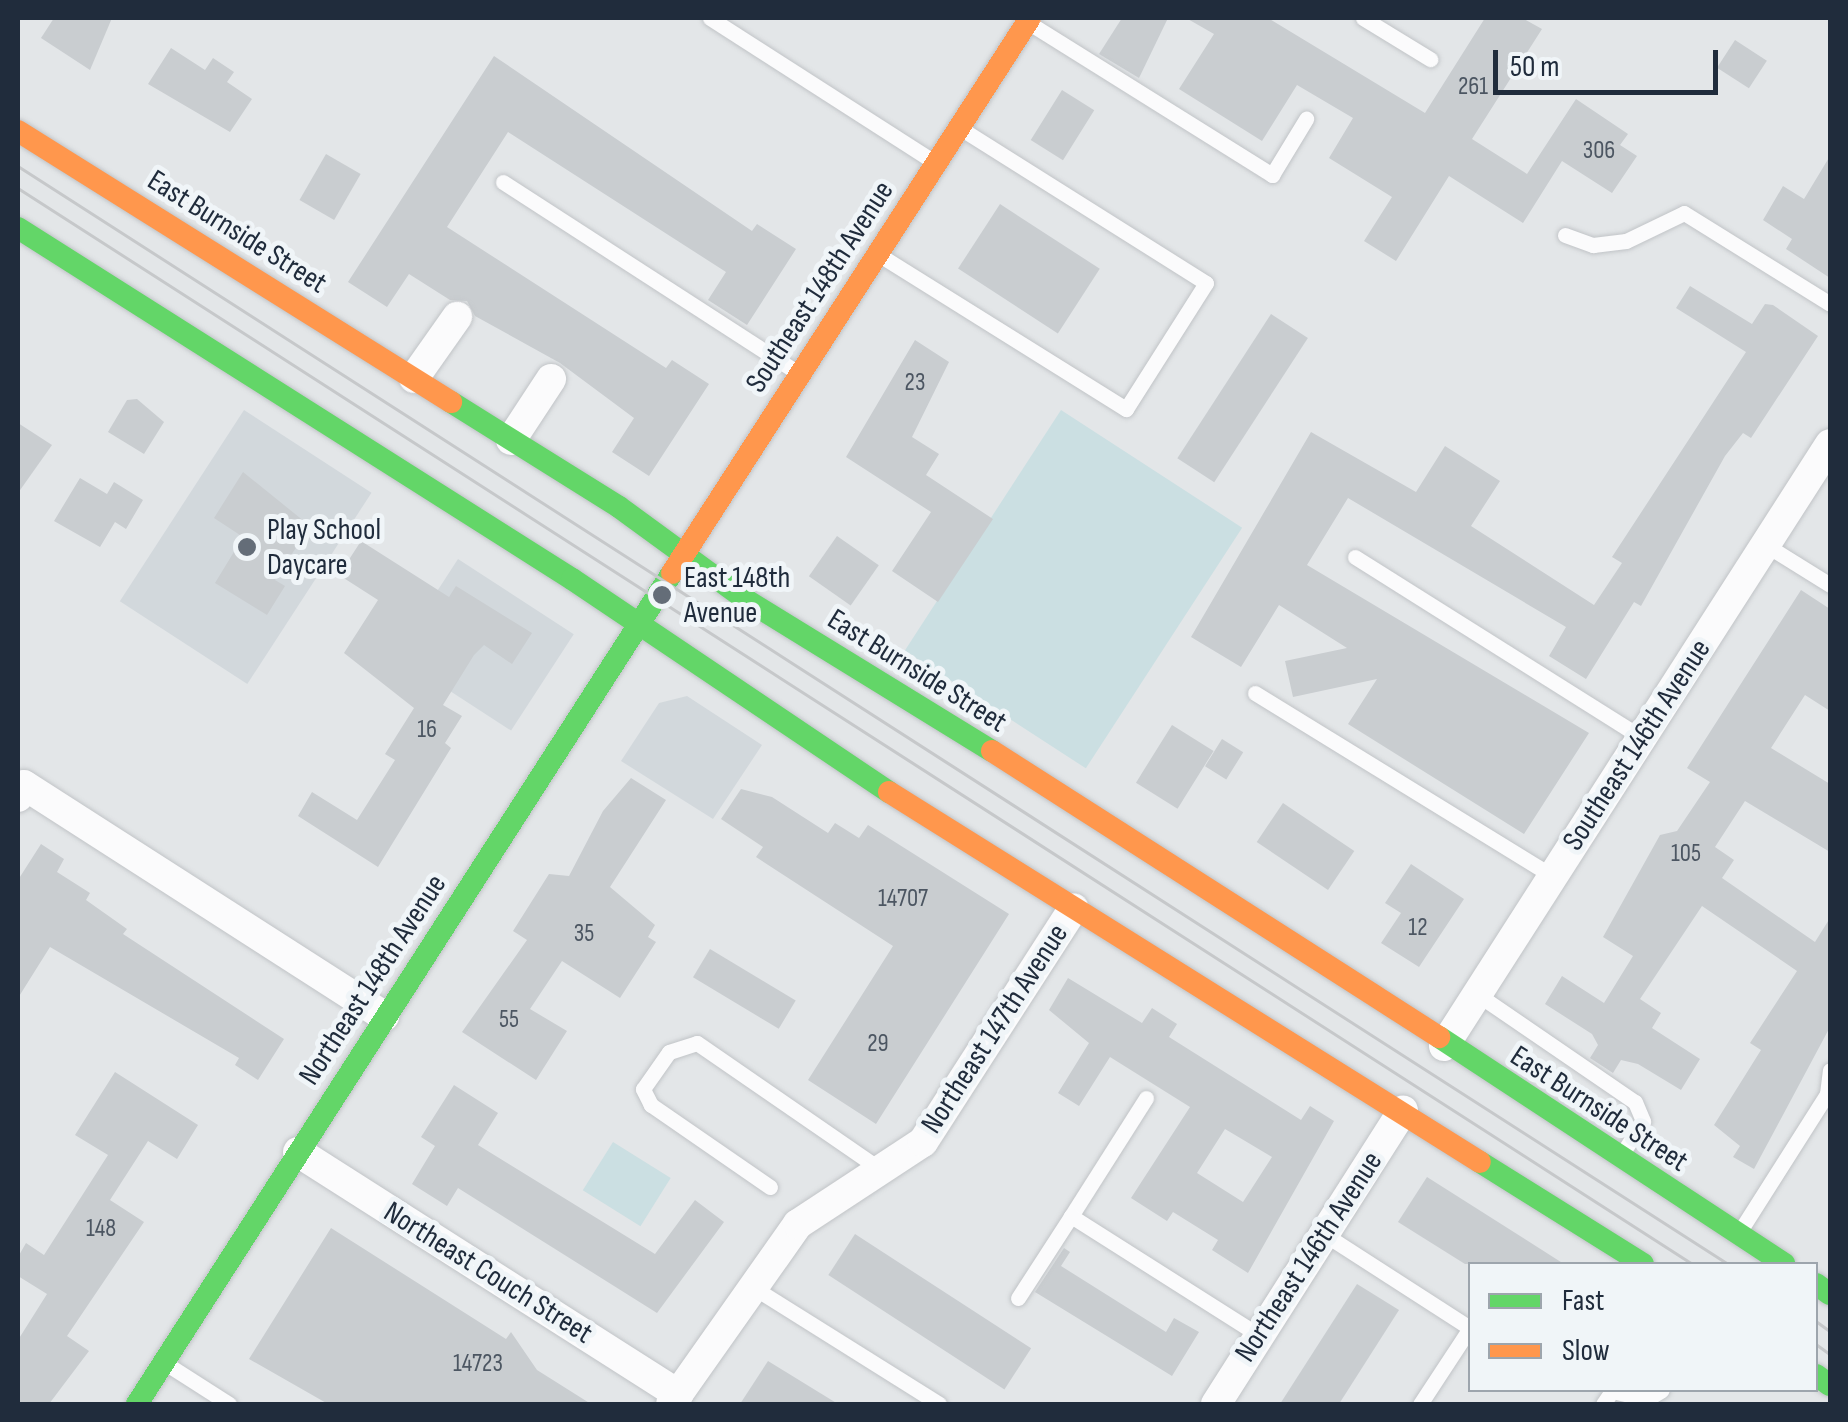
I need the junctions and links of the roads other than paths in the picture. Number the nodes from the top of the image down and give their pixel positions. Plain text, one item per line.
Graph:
1 (710, 18) edge
2 (1363, 18) edge
3 (1029, 20) edge
4 (1430, 59) dead end
5 (1306, 119) dead end
6 (959, 128) junction
7 (18, 131) edge
8 (936, 163) junction
9 (502, 182) dead end
10 (18, 228) edge
11 (1565, 235) dead end
12 (878, 254) junction
13 (1830, 304) edge
14 (457, 317) dead end
15 (800, 374) junction
16 (414, 378) junction
17 (552, 379) dead end
18 (512, 440) junction
19 (1826, 458) edge
20 (1766, 544) junction
21 (683, 553) junction
22 (1355, 557) dead end
23 (1830, 585) edge
24 (660, 589) joint
25 (637, 626) junction
26 (1255, 692) dead end
27 (1642, 738) junction
28 (21, 791) edge
29 (1553, 876) junction
30 (1074, 908) junction
31 (1477, 994) junction
32 (384, 1016) junction
33 (1444, 1046) junction
34 (1830, 1070) edge
35 (1146, 1098) dead end
36 (1403, 1110) junction
37 (298, 1152) junction
38 (1620, 1157) junction
39 (882, 1170) junction
40 (770, 1187) dead end
41 (1071, 1216) junction
42 (1324, 1234) junction
43 (1738, 1235) junction
44 (1641, 1262) edge
45 (1781, 1262) edge
46 (751, 1286) junction
47 (1018, 1298) dead end
48 (1468, 1327) edge
49 (1468, 1331) edge
50 (1260, 1336) junction
51 (164, 1363) junction
52 (1616, 1392) edge
53 (1659, 1392) edge
54 (675, 1399) edge
55 (137, 1404) edge
56 (228, 1404) edge
57 (939, 1404) edge
58 (1216, 1404) edge
59 (1420, 1404) edge

1 - 8 lane
2 - 4 lane
3 - 5 lane
3 - 6 street, Southeast 148th Avenue
6 - 8 street, Southeast 148th Avenue
6 - 12 lane
7 - 16 street, East Burnside Street
8 - 12 street, Southeast 148th Avenue
9 - 15 lane
10 - 25 street
11 - 13 lane
12 - 15 street, Southeast 148th Avenue
14 - 16 street
15 - 21 street, Southeast 148th Avenue
16 - 18 street, East Burnside Street
17 - 18 street
18 - 21 street, East Burnside Street
19 - 20 street, Southeast 146th Avenue
20 - 23 lane
20 - 27 street, Southeast 146th Avenue
21 - 24 street, Southeast 148th Avenue
21 - 33 street, East Burnside Street
22 - 27 lane
24 - 25 street, Northeast 148th Avenue
25 - 30 street
25 - 32 street, Northeast 148th Avenue
26 - 29 lane
27 - 29 street, Southeast 146th Avenue
28 - 32 street
29 - 31 street, Southeast 146th Avenue
30 - 36 street
30 - 39 street, Northeast 147th Avenue
31 - 33 street, Southeast 146th Avenue
31 - 38 lane
32 - 37 street, Northeast 148th Avenue
33 - 38 street, East Burnside Street
34 - 43 lane
35 - 41 lane
36 - 42 street, Northeast 146th Avenue
36 - 44 street
37 - 51 street, Northeast 148th Avenue
37 - 54 street, Northeast Couch Street
38 - 43 street, East Burnside Street
39 - 40 lane
39 - 46 street, Northeast 147th Avenue
41 - 47 lane
41 - 50 lane
42 - 48 lane
42 - 50 street, Northeast 146th Avenue
43 - 45 street, East Burnside Street
46 - 54 street, Northeast 147th Avenue
46 - 57 lane
49 - 59 lane
50 - 58 street, Northeast 146th Avenue
51 - 55 street, Northeast 148th Avenue
51 - 56 lane
52 - 53 lane

